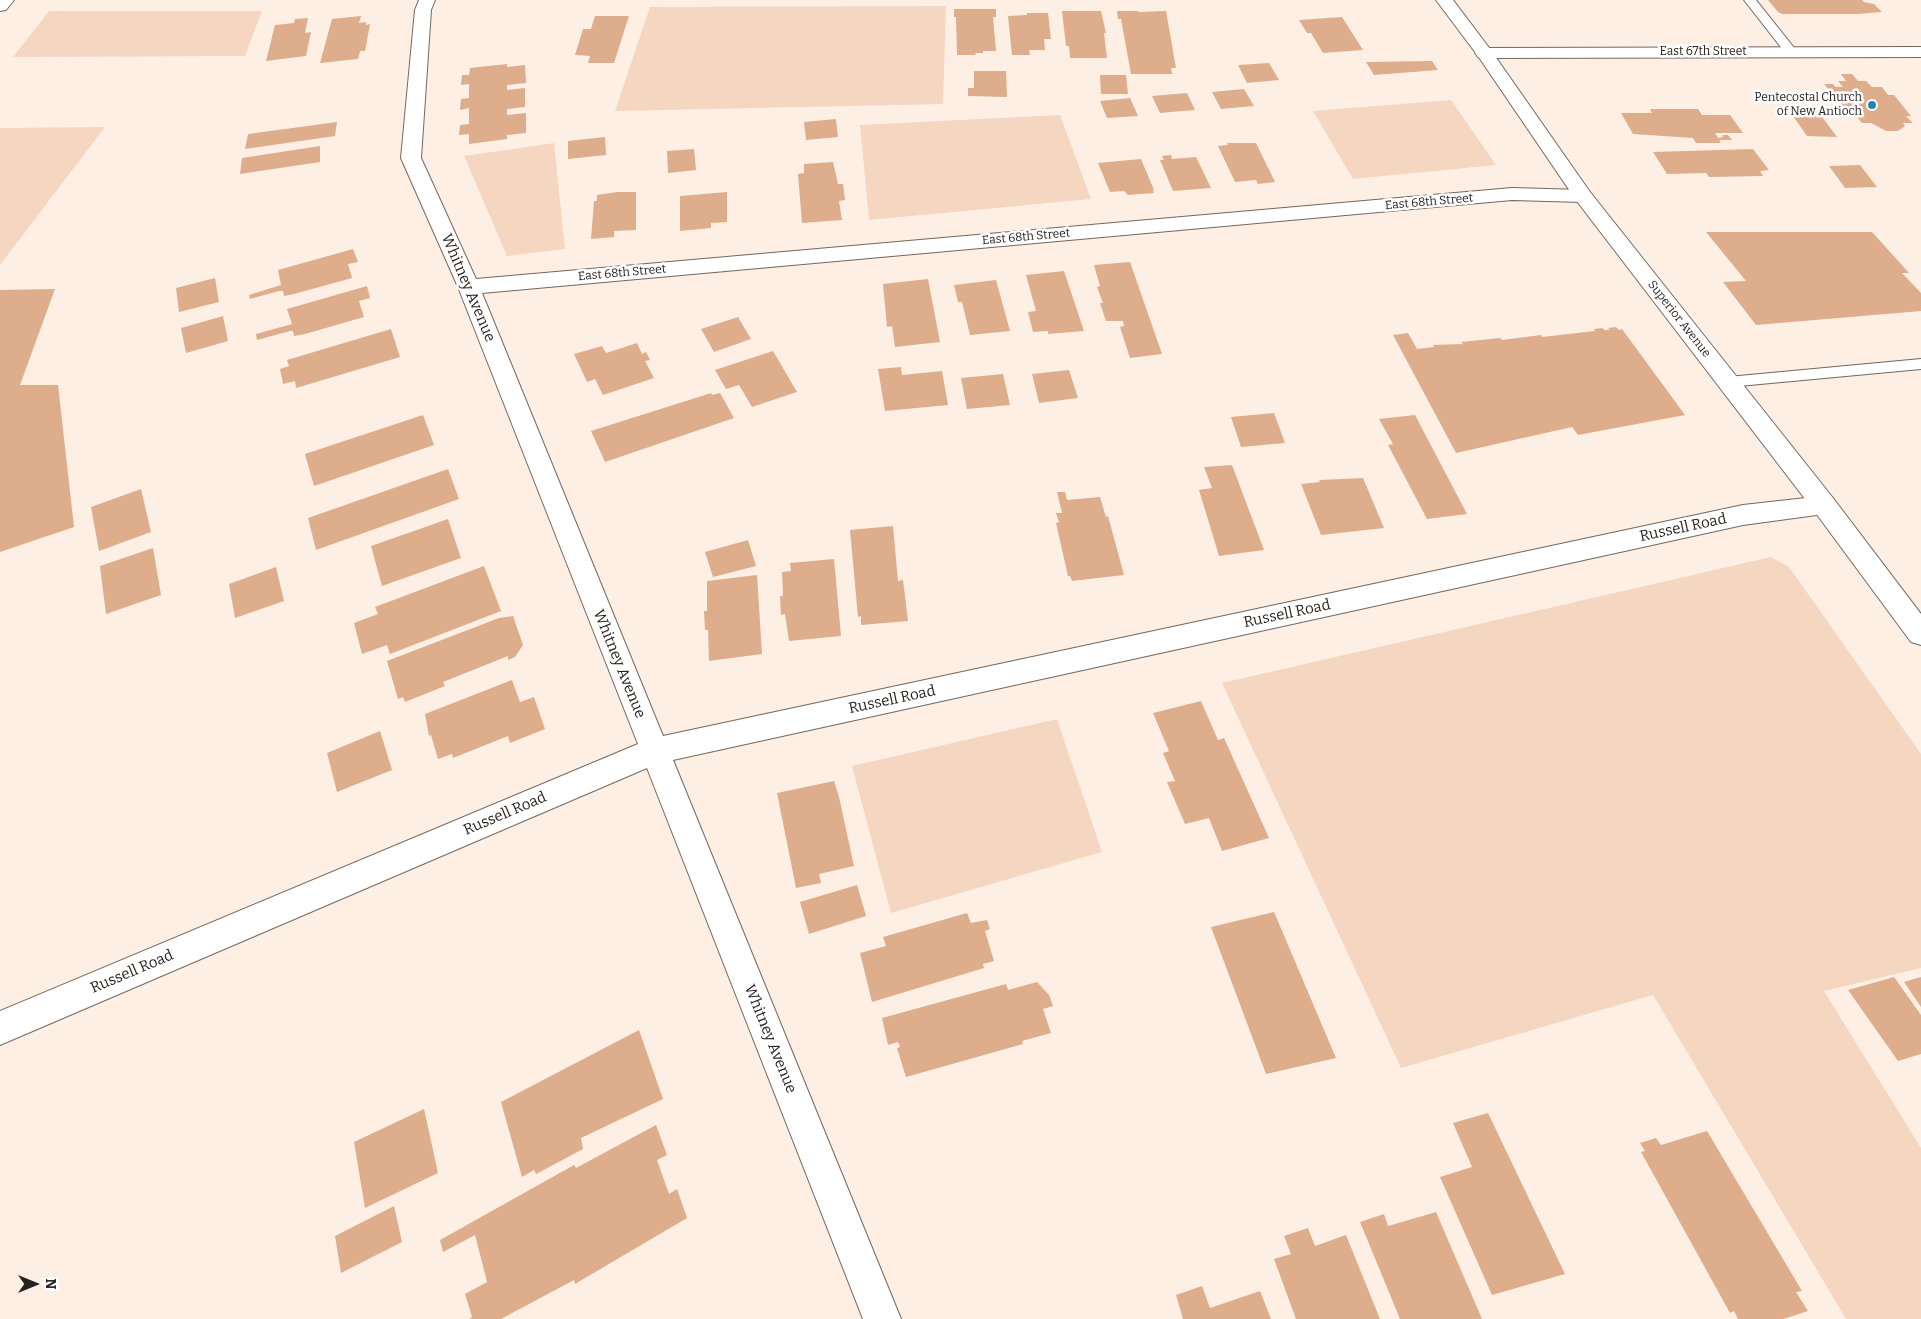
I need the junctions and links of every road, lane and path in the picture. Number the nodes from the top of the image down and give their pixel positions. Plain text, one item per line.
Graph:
1 (6, 0) edge
2 (427, 0) edge
3 (1444, 0) edge
4 (1750, 0) edge
5 (0, 6) edge
6 (1791, 52) junction
7 (1484, 53) junction
8 (1920, 53) edge
9 (1583, 196) junction
10 (469, 287) junction
11 (1921, 364) edge
12 (1728, 382) junction
13 (1824, 505) junction
14 (1921, 634) edge
15 (654, 751) junction
16 (0, 1028) edge
17 (882, 1319) edge

1 - 5 street
2 - 10 street, Whitney Avenue
3 - 7 street, Superior Avenue
4 - 6 lane
6 - 7 street, East 67th Street
6 - 8 street, East 67th Street
7 - 9 street, Superior Avenue
9 - 10 street, East 68th Street
9 - 12 street, Superior Avenue
10 - 15 street, Whitney Avenue
11 - 12 lane
12 - 13 street, Superior Avenue
13 - 14 street, Superior Avenue
13 - 15 street, Russell Road
15 - 16 street, Russell Road
15 - 17 street, Whitney Avenue

